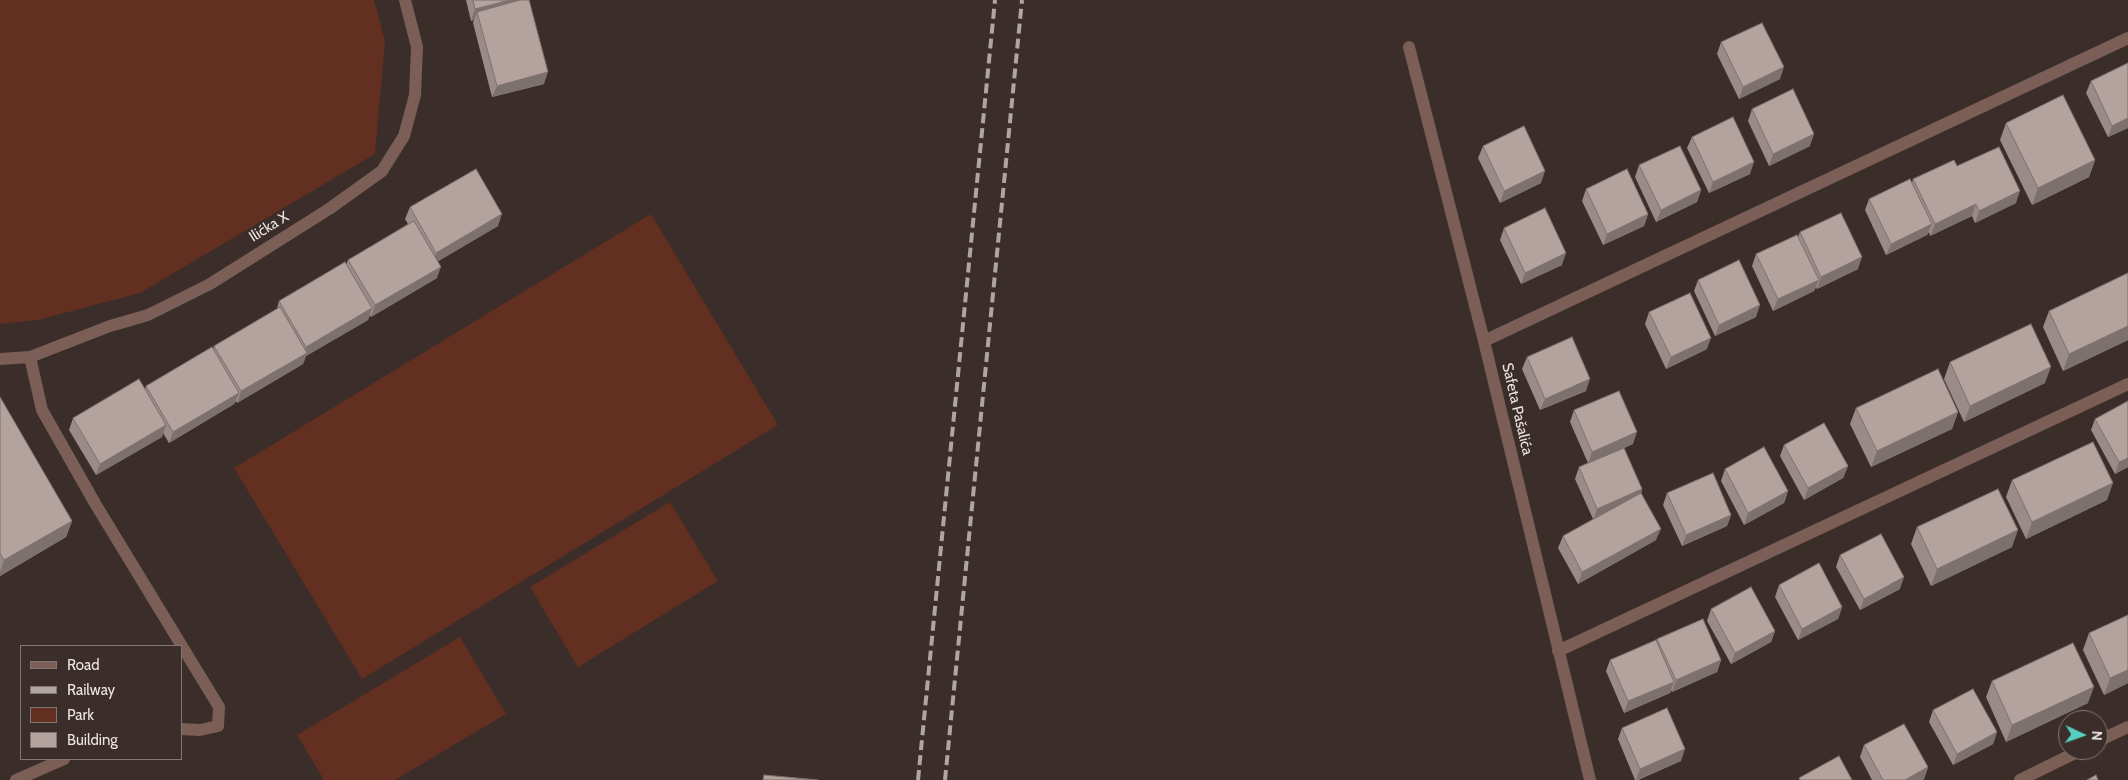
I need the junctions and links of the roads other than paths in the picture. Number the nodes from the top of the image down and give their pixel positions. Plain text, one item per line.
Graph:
1 (406, 0) edge
2 (2128, 38) edge
3 (1410, 46) dead end
4 (1484, 341) junction
5 (30, 357) junction
6 (0, 359) edge
7 (2128, 384) edge
8 (182, 645) edge
9 (182, 646) edge
10 (1558, 651) junction
11 (182, 728) edge
12 (2126, 731) edge
13 (2108, 737) edge
14 (62, 760) edge
15 (2060, 760) edge
16 (16, 780) edge
17 (1590, 780) edge
18 (2020, 780) edge

1 - 5 street, Ilićka X
2 - 4 street
3 - 4 street, Safeta Pašalića
4 - 10 street, Safeta Pašalića
5 - 6 street, Ilićka X
5 - 8 street
7 - 10 street
9 - 11 street
10 - 17 street, Safeta Pašalića
12 - 13 street
14 - 16 street
15 - 18 street

